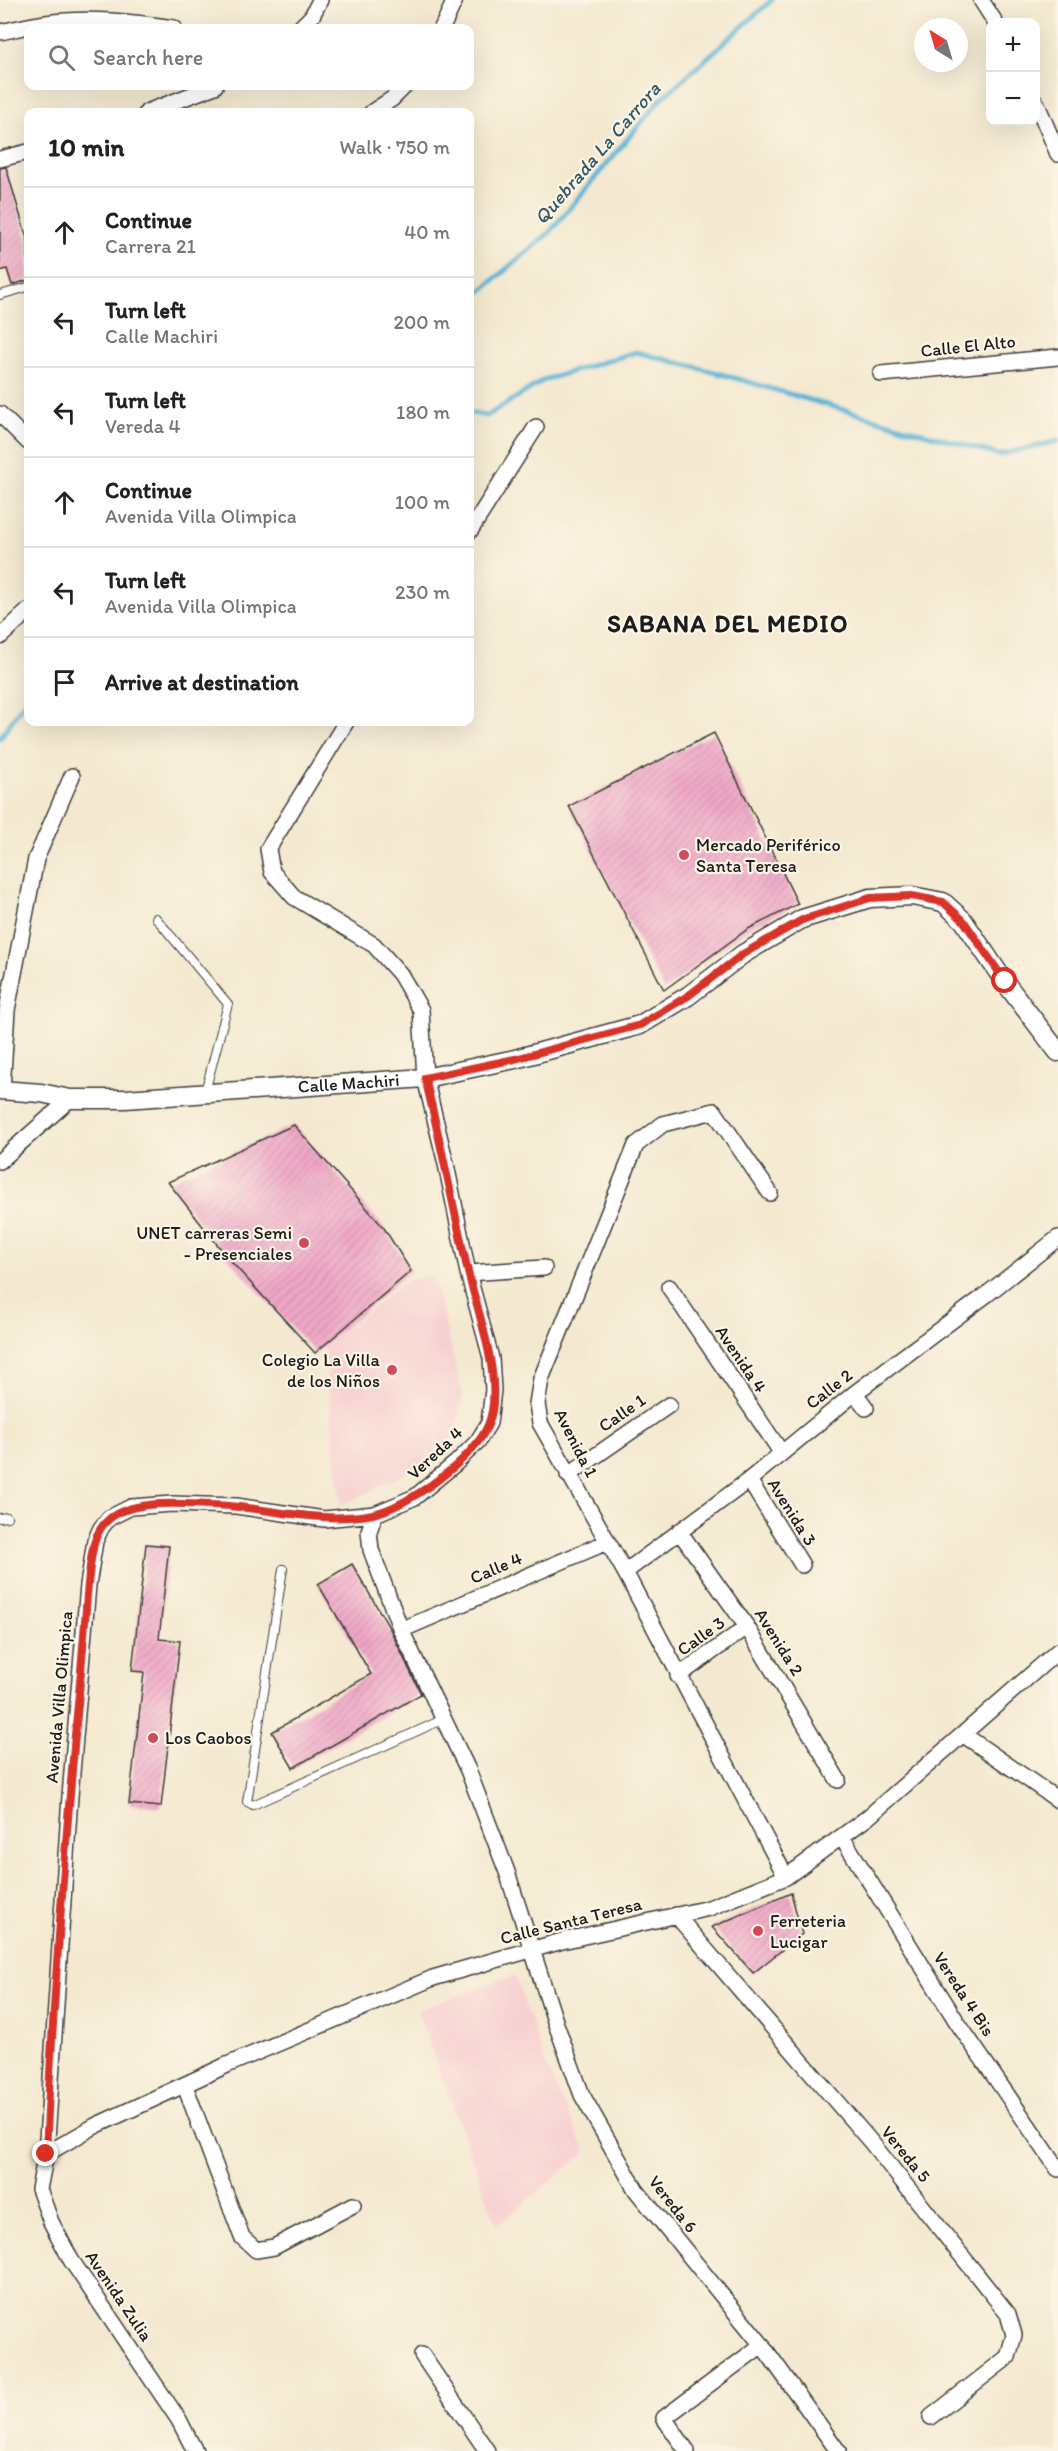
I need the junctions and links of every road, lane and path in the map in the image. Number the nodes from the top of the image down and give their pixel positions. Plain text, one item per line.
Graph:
1 (320, 0) edge
2 (454, 0) edge
3 (981, 0) edge
4 (992, 18) edge
5 (38, 24) edge
6 (148, 24) edge
7 (304, 24) edge
8 (444, 24) edge
9 (24, 27) edge
10 (0, 32) edge
11 (205, 90) edge
12 (401, 90) edge
13 (157, 108) edge
14 (378, 108) edge
15 (1040, 113) edge
16 (24, 153) edge
17 (1058, 154) edge
18 (0, 159) edge
19 (24, 288) edge
20 (0, 296) edge
21 (1058, 357) edge
22 (881, 374) dead end
23 (0, 414) edge
24 (536, 427) dead end
25 (24, 438) edge
26 (474, 525) edge
27 (24, 615) edge
28 (0, 637) edge
29 (344, 726) edge
30 (72, 776) dead end
31 (156, 918) dead end
32 (1056, 1044) edge
33 (425, 1078) junction
34 (1, 1090) edge
35 (205, 1094) junction
36 (70, 1099) junction
37 (0, 1161) edge
38 (770, 1193) dead end
39 (1058, 1238) edge
40 (544, 1268) dead end
41 (468, 1273) junction
42 (669, 1287) dead end
43 (855, 1393) junction
44 (669, 1404) dead end
45 (866, 1408) dead end
46 (781, 1452) junction
47 (568, 1475) junction
48 (749, 1480) junction
49 (375, 1514) junction
50 (679, 1531) junction
51 (607, 1542) junction
52 (802, 1565) dead end
53 (282, 1569) dead end
54 (624, 1572) junction
55 (747, 1627) junction
56 (400, 1630) junction
57 (1058, 1651) edge
58 (678, 1676) junction
59 (444, 1719) junction
60 (964, 1735) junction
61 (838, 1780) dead end
62 (1058, 1800) edge
63 (842, 1837) junction
64 (786, 1877) junction
65 (676, 1915) junction
66 (532, 1951) junction
67 (185, 2086) junction
68 (46, 2154) junction
69 (1058, 2169) edge
70 (353, 2205) dead end
71 (762, 2346) junction
72 (422, 2355) dead end
73 (931, 2417) dead end
74 (195, 2451) edge
75 (486, 2451) edge
76 (687, 2451) edge
77 (838, 2451) edge

1 - 7 street
2 - 8 street
3 - 4 street
5 - 6 street
9 - 10 street
11 - 13 street
12 - 14 street
15 - 17 street
16 - 18 street
19 - 20 lane
21 - 22 street, Calle El Alto
23 - 25 street
24 - 26 street
27 - 28 street
29 - 33 street, Vereda 4
30 - 34 street
31 - 35 lane
32 - 33 street, Calle Machiri
33 - 35 street, Calle Machiri
33 - 41 street, Vereda 4
34 - 36 street, Calle Machiri
35 - 36 street, Calle Machiri
36 - 37 street
38 - 47 street, Avenida 1
39 - 43 street, Calle 2
40 - 41 street
41 - 49 street, Vereda 4
42 - 46 street, Avenida 4
43 - 45 street
43 - 46 street, Calle 2
44 - 47 street, Calle 1
46 - 48 street, Calle 2
47 - 51 street, Avenida 1
48 - 50 street, Calle 2
48 - 52 street, Avenida 3
49 - 56 street
49 - 68 street, Avenida Villa Olimpica
50 - 54 street, Calle 2
50 - 55 street, Avenida 2
51 - 54 street, Avenida 1
51 - 56 street, Calle 4
53 - 59 lane
54 - 58 street, Avenida 1
55 - 58 street, Calle 3
55 - 61 street, Avenida 2
56 - 59 street
57 - 60 street, Calle Santa Teresa
58 - 64 street, Avenida 1
59 - 66 street
60 - 62 street
60 - 63 street, Calle Santa Teresa
63 - 64 street, Calle Santa Teresa
63 - 69 street, Vereda 4 Bis
64 - 65 street, Calle Santa Teresa
65 - 66 street, Calle Santa Teresa
65 - 73 street, Vereda 5
66 - 67 street, Calle Santa Teresa
66 - 71 street, Vereda 6
67 - 68 street, Calle Santa Teresa
67 - 70 street
68 - 74 street, Avenida Zulia
71 - 76 street
71 - 77 street, Vereda 6
72 - 75 street

